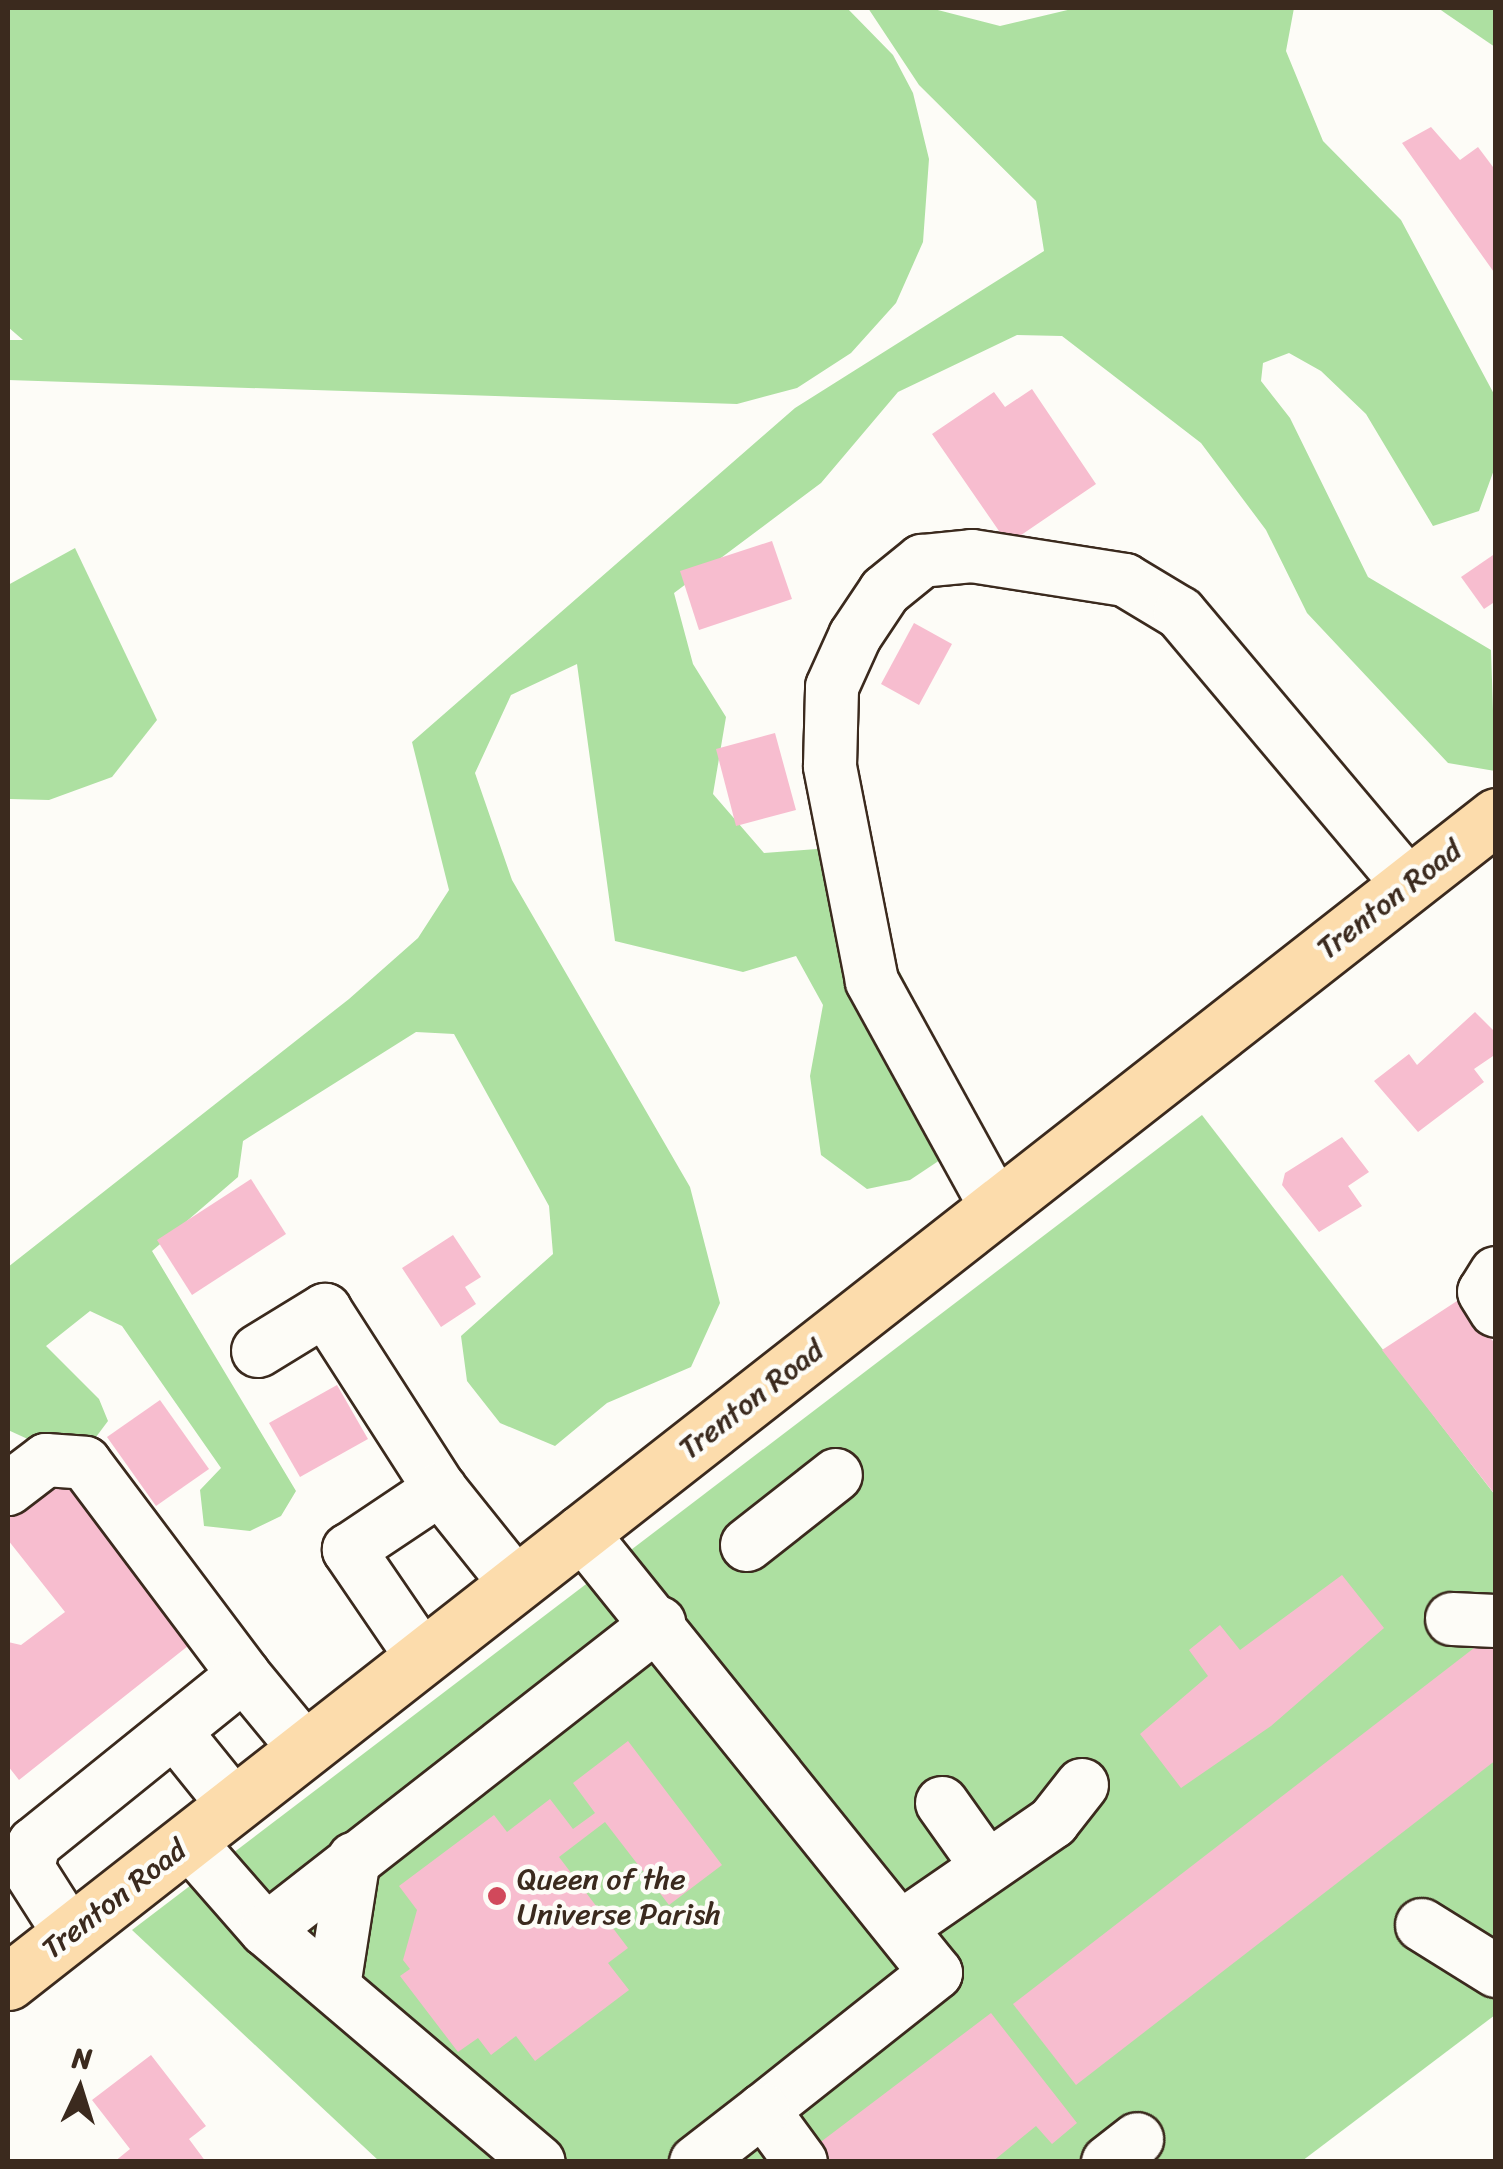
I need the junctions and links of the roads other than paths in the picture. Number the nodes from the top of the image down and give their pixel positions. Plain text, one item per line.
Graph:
1 (1496, 816) edge
2 (1408, 884) junction
3 (996, 1207) junction
4 (1496, 1273) edge
5 (1496, 1311) edge
6 (258, 1352) dead end
7 (836, 1475) dead end
8 (8, 1488) edge
9 (440, 1489) junction
10 (581, 1532) junction
11 (747, 1544) dead end
12 (516, 1584) junction
13 (658, 1623) junction
14 (422, 1657) junction
15 (244, 1676) junction
16 (175, 1732) junction
17 (305, 1749) junction
18 (1082, 1785) dead end
19 (234, 1804) junction
20 (942, 1804) dead end
21 (188, 1841) junction
22 (354, 1859) junction
23 (984, 1862) junction
24 (1422, 1925) dead end
25 (901, 1927) junction
26 (266, 1930) junction
27 (70, 1934) junction
28 (1496, 1971) edge
29 (8, 1982) edge
30 (334, 1986) junction
31 (764, 2110) junction
32 (539, 2162) edge
33 (696, 2162) edge
34 (801, 2162) edge

1 - 2 main road, Trenton Road
2 - 3 main road, Trenton Road
2 - 3 street
3 - 10 main road, Trenton Road
4 - 5 street
6 - 9 street
7 - 11 street
8 - 15 street
9 - 12 street
9 - 14 street
10 - 12 main road, Trenton Road
10 - 13 street
12 - 14 main road, Trenton Road
13 - 22 street
13 - 25 street
14 - 17 main road, Trenton Road
15 - 16 street
15 - 17 street
16 - 19 street
16 - 27 street
17 - 19 main road, Trenton Road
18 - 23 street
19 - 21 main road, Trenton Road
20 - 23 street
21 - 26 street
21 - 27 main road, Trenton Road
22 - 26 street
22 - 30 street
23 - 25 street
24 - 28 street
25 - 31 street
26 - 30 street
27 - 29 main road, Trenton Road
30 - 32 street
31 - 33 street
31 - 34 street

